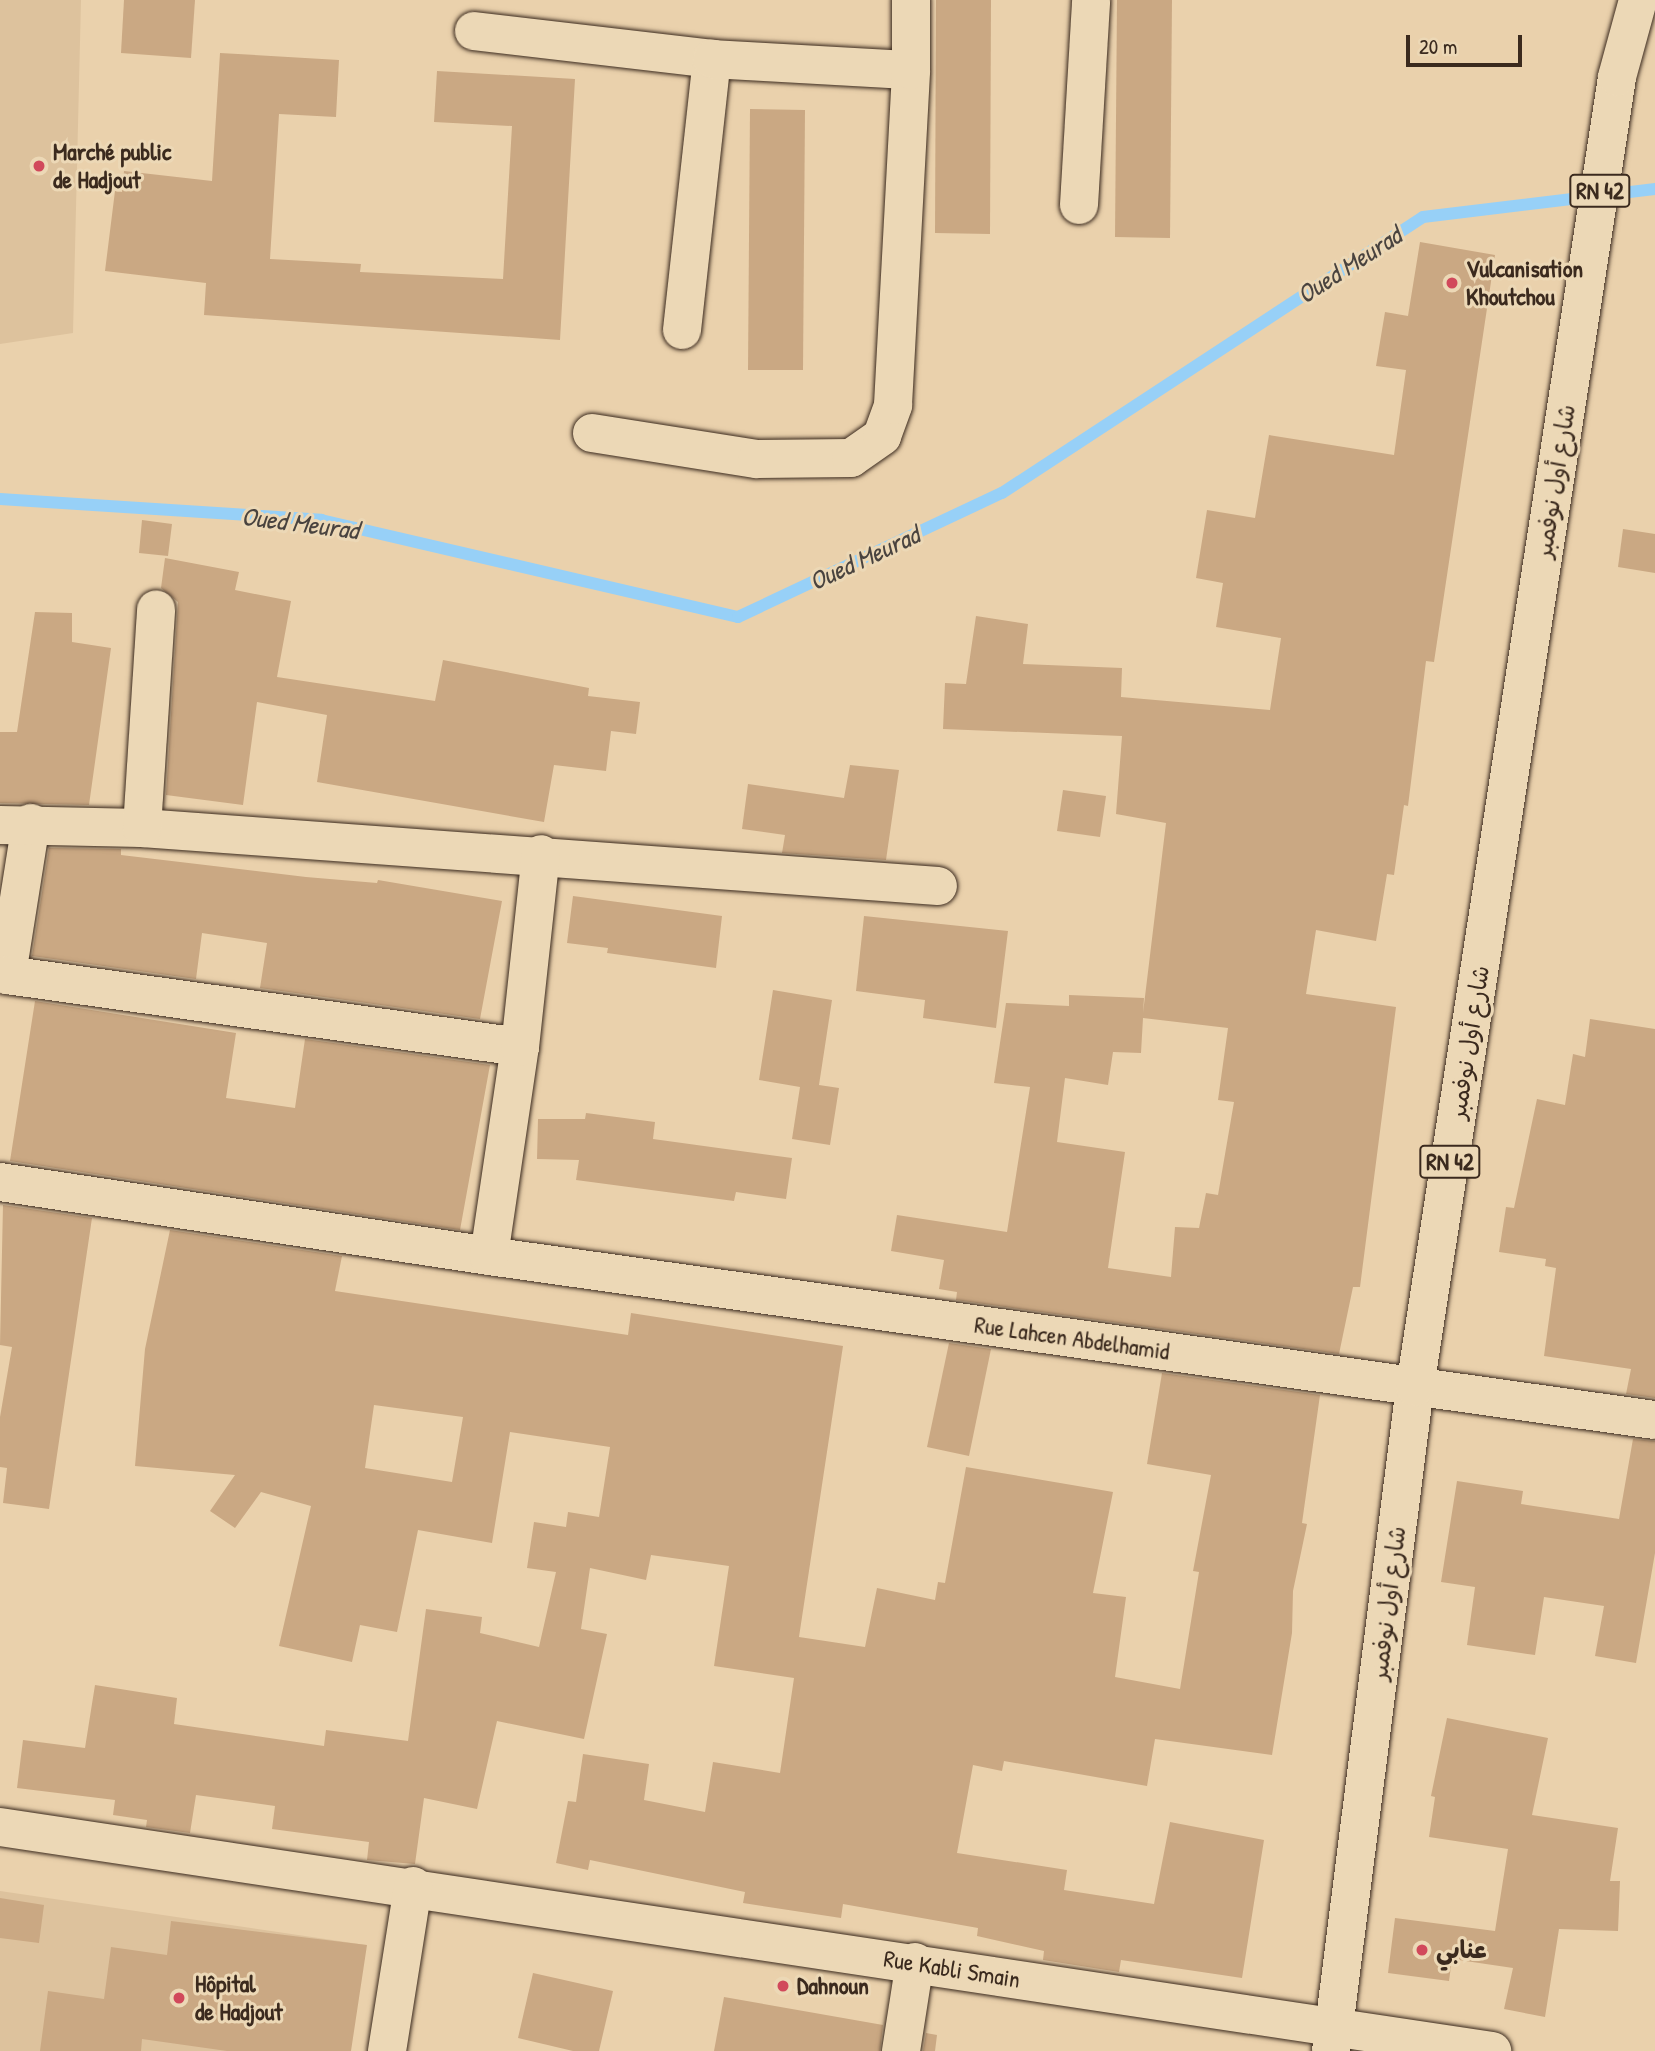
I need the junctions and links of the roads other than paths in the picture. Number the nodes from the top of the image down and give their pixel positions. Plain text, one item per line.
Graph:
1 (911, 0) edge
2 (1091, 0) edge
3 (1610, 0) edge
4 (1638, 0) edge
5 (474, 31) dead end
6 (712, 59) junction
7 (911, 70) junction
8 (1615, 92) junction
9 (1079, 205) dead end
10 (682, 330) dead end
11 (592, 433) dead end
12 (156, 610) dead end
13 (15, 824) edge
14 (142, 828) junction
15 (541, 854) junction
16 (937, 886) dead end
17 (3, 978) edge
18 (520, 1047) junction
19 (0, 1182) edge
20 (489, 1256) junction
21 (1415, 1387) junction
22 (1655, 1420) edge
23 (0, 1827) edge
24 (413, 1886) junction
25 (915, 1962) junction
26 (1338, 2044) edge
27 (387, 2051) edge
28 (901, 2051) edge
29 (1492, 2051) edge

1 - 7 street
2 - 9 street
3 - 8 street, RN 42
4 - 8 street, RN 42
5 - 6 street
6 - 7 street
6 - 10 street
7 - 11 street
8 - 21 street, شارع أول نوفمبر / RN 42
12 - 14 street
13 - 14 street
13 - 17 street
14 - 15 street
15 - 16 street
15 - 18 street
17 - 18 street
18 - 20 street
19 - 20 street, Rue Lahcen Abdelhamid
20 - 21 street, Rue Lahcen Abdelhamid
21 - 22 street, Rue Lahcen Abdelhamid
21 - 26 street, شارع أول نوفمبر / RN 42
23 - 24 street, Rue Kabli Smain
24 - 25 street, Rue Kabli Smain
24 - 27 street
25 - 26 street, Rue Kabli Smain
25 - 28 street
26 - 29 street, Rue Kabli Smain

